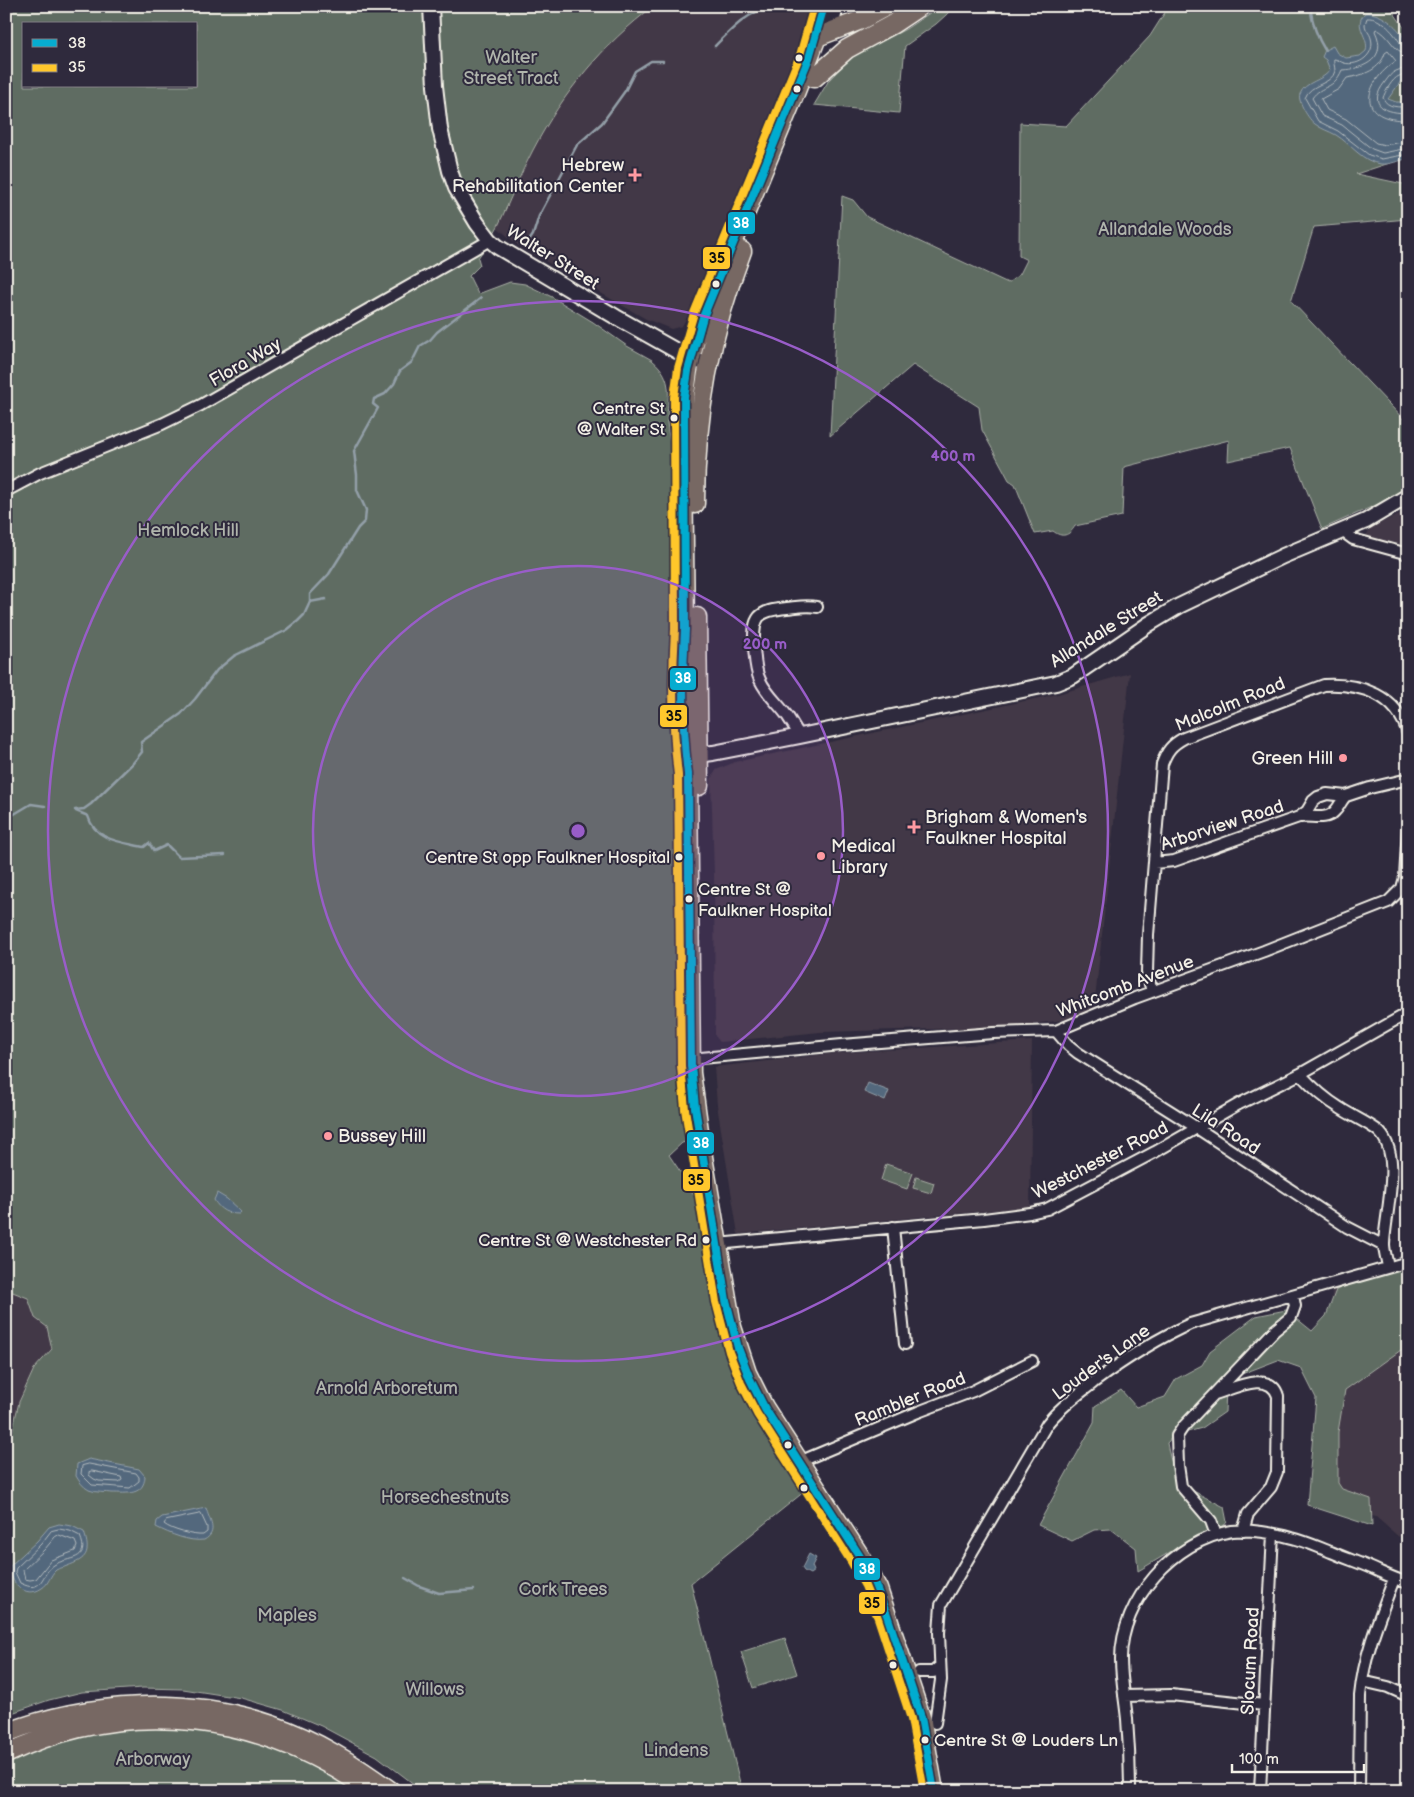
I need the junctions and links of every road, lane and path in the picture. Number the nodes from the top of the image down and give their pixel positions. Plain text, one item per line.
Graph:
1 (431, 6) edge
2 (824, 6) edge
3 (836, 6) edge
4 (887, 6) edge
5 (920, 6) edge
6 (823, 34) junction
7 (814, 78) junction
8 (490, 240) junction
9 (691, 358) junction
10 (709, 364) junction
11 (6, 491) edge
12 (1408, 496) edge
13 (1342, 531) junction
14 (1408, 554) edge
15 (817, 607) dead end
16 (1408, 734) edge
17 (800, 736) junction
18 (692, 755) junction
19 (1408, 778) edge
20 (1346, 796) junction
21 (1299, 817) junction
22 (1408, 826) edge
23 (1154, 863) junction
24 (1152, 992) junction
25 (1408, 1013) edge
26 (1056, 1031) junction
27 (696, 1059) junction
28 (1300, 1074) junction
29 (1197, 1128) junction
30 (893, 1227) junction
31 (723, 1243) junction
32 (1384, 1246) junction
33 (1408, 1262) edge
34 (1388, 1267) junction
35 (1293, 1295) junction
36 (905, 1344) dead end
37 (1032, 1361) dead end
38 (1214, 1394) junction
39 (804, 1460) junction
40 (1243, 1531) junction
41 (1273, 1534) junction
42 (1216, 1535) junction
43 (1394, 1579) junction
44 (1408, 1583) edge
45 (940, 1666) junction
46 (919, 1672) junction
47 (1362, 1681) junction
48 (1124, 1696) junction
49 (1408, 1696) edge
50 (1264, 1706) junction
51 (935, 1723) junction
52 (6, 1733) edge
53 (6, 1754) edge
54 (370, 1791) edge
55 (392, 1791) edge
56 (934, 1791) edge
57 (946, 1791) edge
58 (1130, 1791) edge
59 (1260, 1791) edge
60 (1359, 1791) edge

1 - 8 street, Walter Street
2 - 6 street
3 - 6 street
4 - 6 highway
5 - 7 highway
6 - 7 highway
6 - 9 highway
7 - 10 highway
8 - 9 street, Walter Street
8 - 11 street, Flora Way
9 - 10 street, Walter Street
9 - 18 highway
10 - 18 highway
12 - 13 street, Allandale Street
13 - 14 street
13 - 17 street, Allandale Street
15 - 17 street
16 - 23 street, Malcolm Road
17 - 18 street, Allandale Street
18 - 27 highway
19 - 20 street, Arborview Road
20 - 21 street, Arborview Road
20 - 21 street, Arborview Road
21 - 23 street, Arborview Road
22 - 24 street, Whitcomb Avenue
23 - 24 street, Malcolm Road
24 - 26 street, Whitcomb Avenue
25 - 28 street, Westchester Road
26 - 27 street, Whitcomb Avenue
26 - 29 street, Lila Road
27 - 31 highway
28 - 29 street, Westchester Road
28 - 32 street
29 - 30 street, Westchester Road
29 - 32 street, Lila Road
30 - 31 street, Westchester Road
30 - 36 street
31 - 39 highway
32 - 34 street
33 - 34 street, Louder's Lane
34 - 35 street, Louder's Lane
35 - 38 street
35 - 45 street, Louder's Lane
37 - 39 street, Rambler Road
38 - 40 street
38 - 42 street
39 - 46 highway
39 - 56 highway
40 - 41 street
40 - 42 street
41 - 43 street
41 - 50 street, Slocum Road
42 - 48 street
43 - 44 street
43 - 47 street
45 - 46 street
45 - 51 street, Louder's Lane
46 - 51 highway
47 - 49 street
47 - 60 street
48 - 50 street
48 - 58 street
50 - 59 street, Slocum Road
51 - 57 highway
52 - 55 highway
53 - 54 highway

